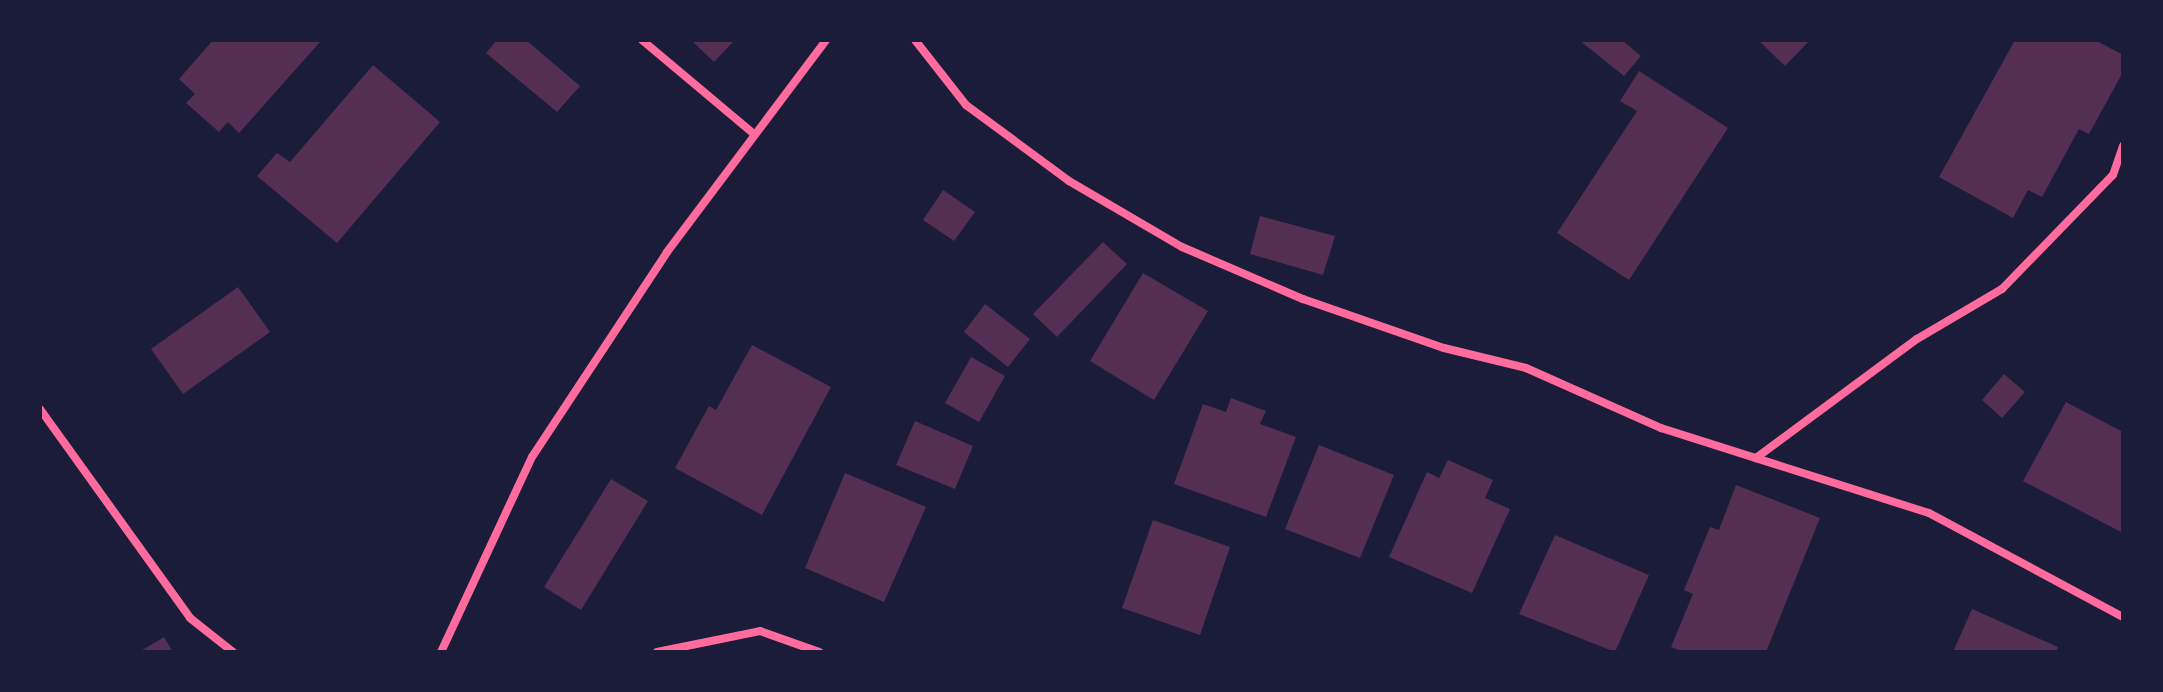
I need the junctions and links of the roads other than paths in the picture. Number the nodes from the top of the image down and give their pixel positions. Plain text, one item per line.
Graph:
1 (642, 40) edge
2 (826, 40) edge
3 (915, 40) edge
4 (753, 133) junction
5 (2123, 146) edge
6 (40, 409) edge
7 (1756, 458) junction
8 (2123, 617) edge
9 (233, 652) edge
10 (441, 652) edge
11 (657, 652) edge
12 (819, 652) edge

1 - 4 street
2 - 4 street
3 - 7 street
4 - 10 street
5 - 7 street
6 - 9 street
7 - 8 street
11 - 12 street

